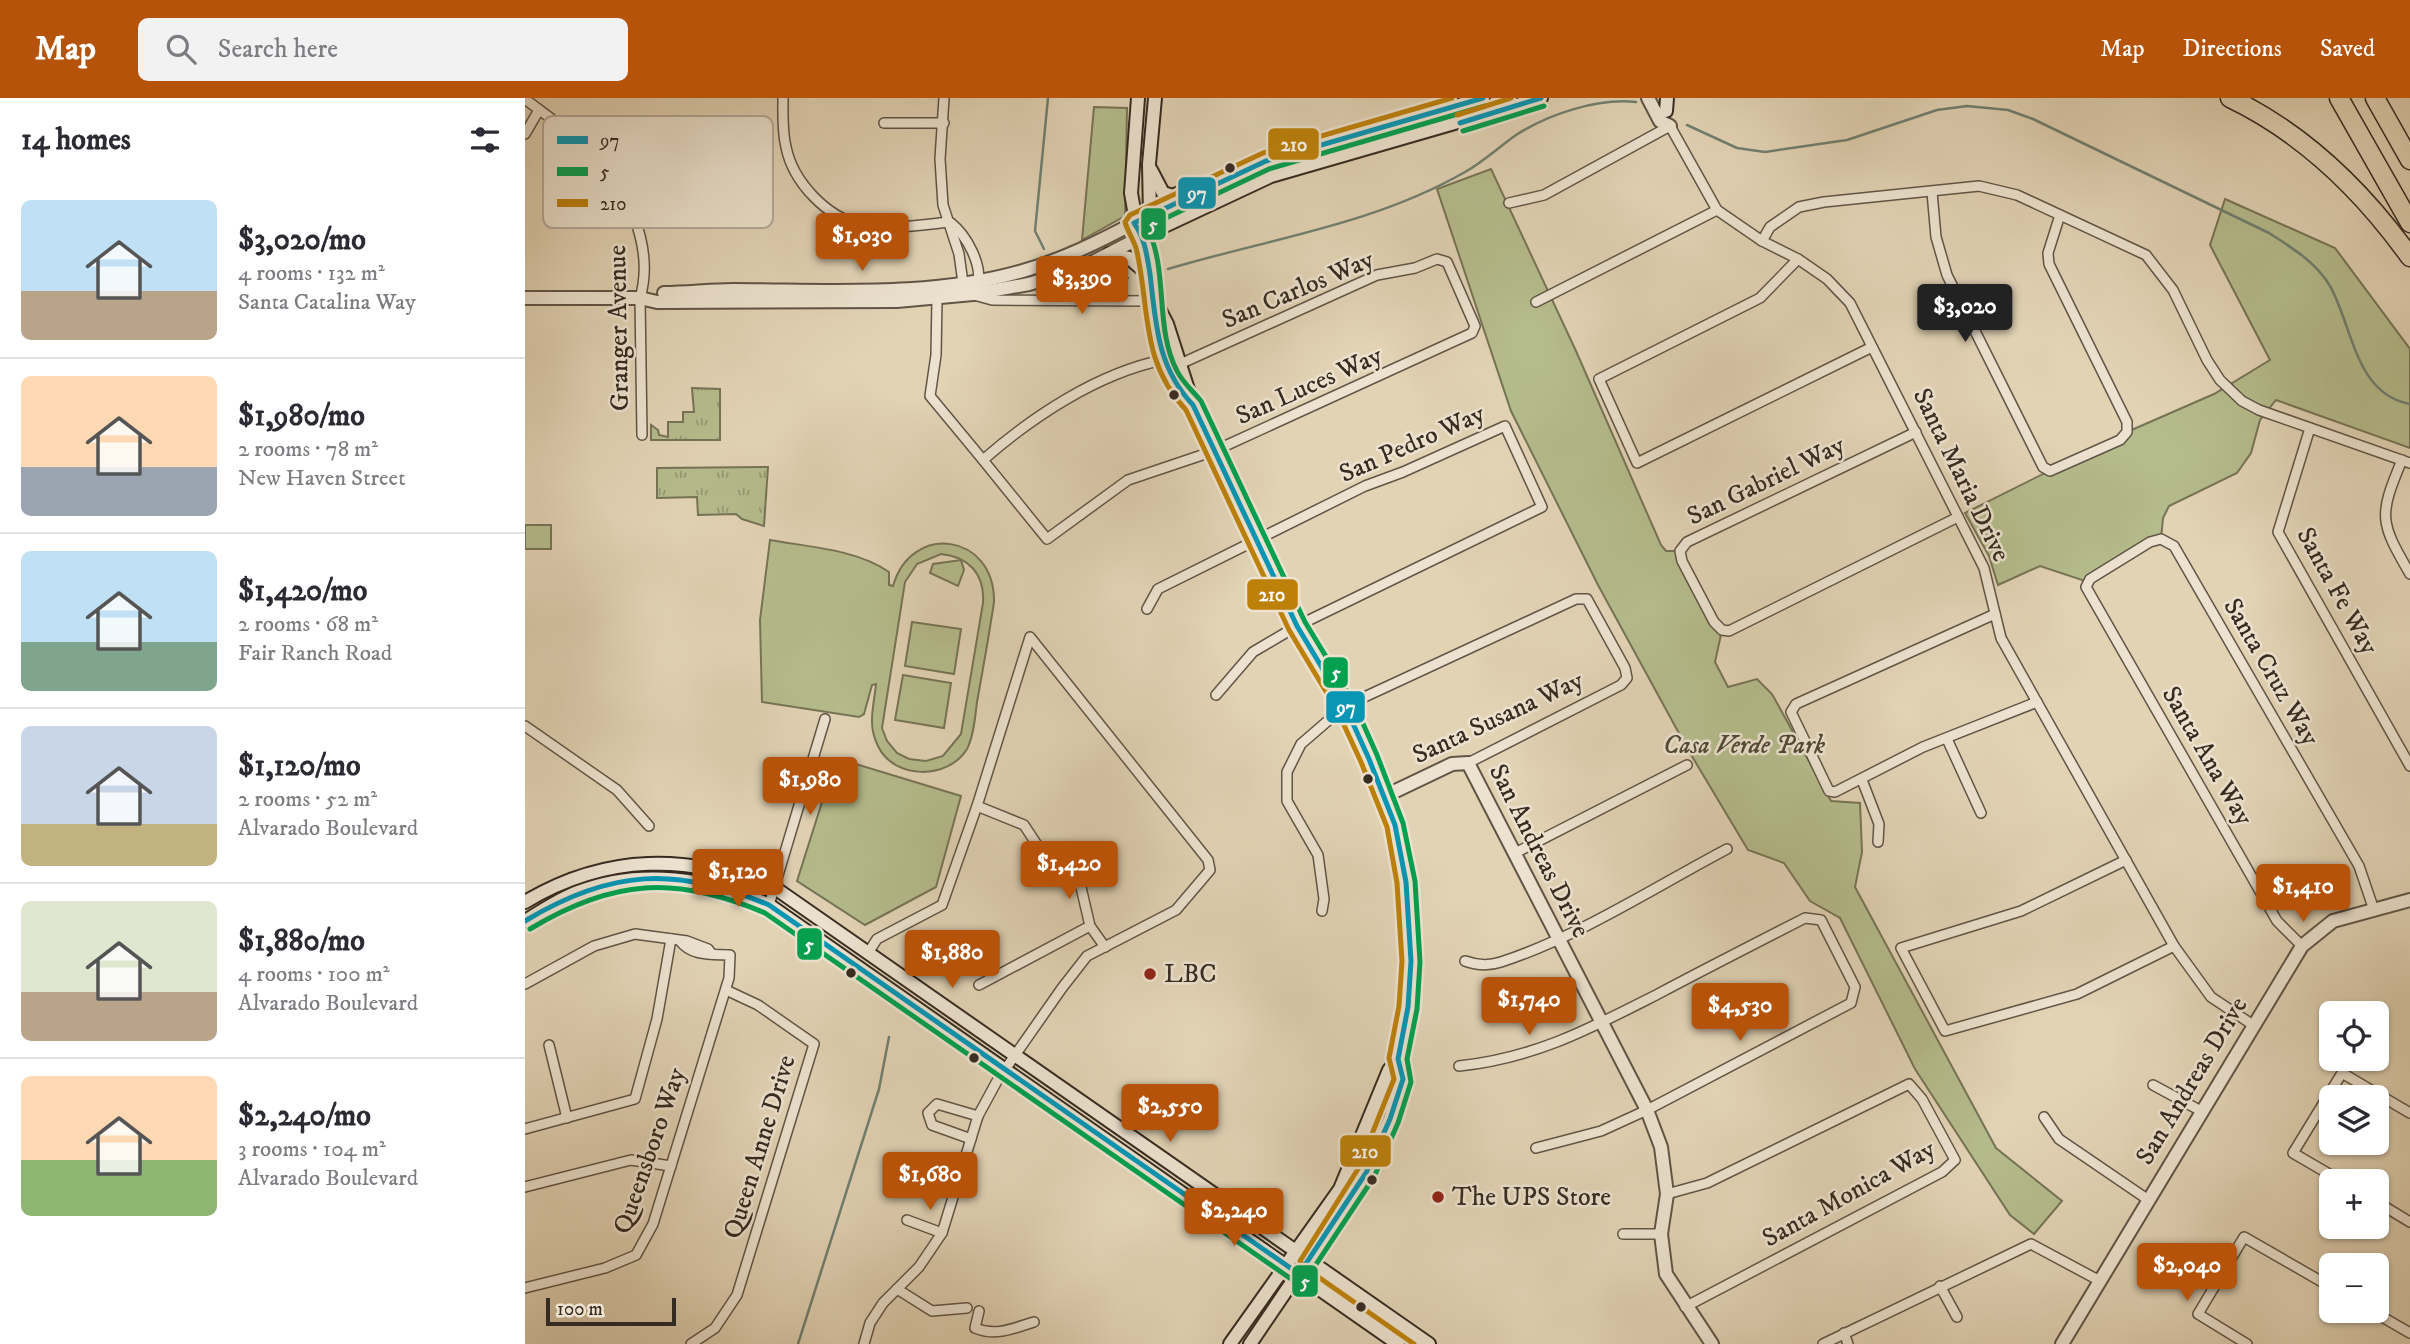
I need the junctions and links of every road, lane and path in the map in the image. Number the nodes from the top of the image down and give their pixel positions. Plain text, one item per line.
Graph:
1 (783, 98) edge
2 (944, 98) edge
3 (1138, 98) edge
4 (1156, 98) edge
5 (1483, 98) edge
6 (1541, 98) edge
7 (1649, 98) edge
8 (1660, 98) edge
9 (2230, 98) edge
10 (2339, 98) edge
11 (2351, 98) edge
12 (2375, 98) edge
13 (525, 99) edge
14 (1667, 104) edge
15 (539, 110) junction
16 (547, 116) edge
17 (884, 123) dead end
18 (944, 123) junction
19 (1670, 126) junction
20 (525, 134) edge
21 (2410, 160) edge
22 (1149, 164) junction
23 (1230, 176) junction
24 (1932, 191) junction
25 (1509, 203) dead end
26 (2410, 203) edge
27 (1717, 210) junction
28 (2060, 215) junction
29 (1150, 216) junction
30 (949, 222) junction
31 (1134, 223) junction
32 (2410, 223) edge
33 (637, 228) edge
34 (1143, 236) junction
35 (1762, 241) junction
36 (1109, 254) junction
37 (2410, 257) edge
38 (1798, 258) junction
39 (1150, 276) junction
40 (979, 281) junction
41 (963, 283) junction
42 (973, 294) junction
43 (525, 298) edge
44 (640, 298) junction
45 (937, 299) junction
46 (1154, 301) junction
47 (1536, 302) dead end
48 (1475, 326) joint
49 (1871, 347) junction
50 (1163, 360) junction
51 (1180, 364) junction
52 (1192, 405) junction
53 (2310, 428) junction
54 (1916, 432) junction
55 (642, 435) dead end
56 (1214, 451) junction
57 (983, 460) junction
58 (2406, 462) edge
59 (1958, 517) junction
60 (1257, 540) junction
61 (2410, 574) edge
62 (2088, 582) joint
63 (1147, 609) dead end
64 (1995, 614) junction
65 (1297, 626) junction
66 (1216, 695) dead end
67 (2037, 702) junction
68 (1345, 706) junction
69 (825, 719) dead end
70 (525, 726) edge
71 (1947, 739) junction
72 (1468, 763) junction
73 (1687, 765) dead end
74 (2410, 766) edge
75 (1862, 780) junction
76 (1385, 796) junction
77 (977, 806) junction
78 (1981, 813) dead end
79 (649, 826) dead end
80 (1878, 842) dead end
81 (1727, 849) dead end
82 (1514, 853) junction
83 (2126, 860) junction
84 (775, 888) junction
85 (2410, 900) edge
86 (525, 902) edge
87 (769, 905) junction
88 (2374, 910) junction
89 (1322, 911) dead end
90 (525, 921) edge
91 (1090, 926) junction
92 (1559, 938) junction
93 (675, 940) junction
94 (2174, 946) junction
95 (2302, 946) junction
96 (1105, 947) junction
97 (868, 953) junction
98 (1465, 961) dead end
99 (525, 984) edge
100 (979, 985) dead end
101 (726, 990) junction
102 (1601, 1024) junction
103 (2253, 1024) junction
104 (549, 1045) dead end
105 (1015, 1056) junction
106 (1398, 1059) junction
107 (1459, 1066) dead end
108 (1005, 1070) junction
109 (2153, 1085) dead end
110 (1647, 1110) junction
111 (2201, 1111) junction
112 (2410, 1114) edge
113 (978, 1116) junction
114 (2044, 1117) dead end
115 (567, 1118) junction
116 (525, 1129) edge
117 (971, 1139) junction
118 (1536, 1148) dead end
119 (670, 1166) junction
120 (2321, 1169) edge
121 (525, 1187) edge
122 (1667, 1194) junction
123 (2147, 1199) junction
124 (2389, 1210) edge
125 (907, 1220) dead end
126 (2410, 1223) edge
127 (941, 1233) junction
128 (1623, 1234) dead end
129 (1661, 1234) junction
130 (1296, 1251) junction
131 (1309, 1260) junction
132 (1286, 1265) junction
133 (1299, 1274) junction
134 (2319, 1280) edge
135 (2100, 1281) junction
136 (1940, 1286) junction
137 (525, 1288) edge
138 (897, 1289) junction
139 (1685, 1307) junction
140 (967, 1308) dead end
141 (979, 1311) dead end
142 (1957, 1317) dead end
143 (2389, 1321) edge
144 (1034, 1322) dead end
145 (1844, 1333) junction
146 (2410, 1333) edge
147 (691, 1344) edge
148 (864, 1344) edge
149 (1230, 1344) edge
150 (1250, 1344) edge
151 (1398, 1344) edge
152 (1429, 1344) edge
153 (1712, 1344) edge
154 (1823, 1344) edge
155 (1848, 1344) edge
156 (2062, 1344) edge
157 (2247, 1344) edge

1 - 30 street
2 - 18 street
3 - 31 main road
4 - 22 main road
5 - 23 main road
6 - 34 main road
7 - 19 main road, Santa Maria Drive
8 - 14 main road, Santa Maria Drive
9 - 37 highway
10 - 32 highway
11 - 26 highway
12 - 21 highway
13 - 15 street, Granger Avenue
14 - 19 main road, Santa Maria Drive
15 - 16 street, Granger Avenue
15 - 20 street
17 - 18 street
18 - 30 street
19 - 25 street
19 - 27 street, Santa Maria Drive
22 - 23 main road
22 - 29 main road
23 - 29 main road
24 - 28 street
24 - 28 street
24 - 35 street
27 - 35 street, Santa Maria Drive
27 - 47 street
28 - 53 street
29 - 31 main road
29 - 34 main road
30 - 40 street
30 - 41 street
31 - 34 main road
31 - 40 main road
33 - 44 street, Granger Avenue
34 - 36 main road
34 - 39 main road
35 - 38 street, Santa Maria Drive
36 - 39 main road
36 - 42 main road
38 - 49 street, Santa Maria Drive
38 - 49 street
39 - 46 main road
40 - 41 main road
40 - 42 street
41 - 42 street
41 - 44 main road
42 - 45 main road
42 - 46 street
43 - 44 main road
44 - 45 main road
44 - 55 street, Granger Avenue
45 - 57 street
46 - 50 main road
46 - 51 main road
48 - 51 street, San Carlos Way
48 - 56 street, San Luces Way
49 - 54 street, Santa Maria Drive
50 - 52 main road
50 - 57 street
51 - 52 main road
52 - 56 main road
53 - 58 street
53 - 74 street, Santa Fe Way
54 - 59 street, Santa Maria Drive
54 - 59 street, San Gabriel Way
56 - 57 street, San Luces Way
56 - 60 main road
58 - 61 street
59 - 64 street, Santa Maria Drive
60 - 63 street
60 - 65 main road
60 - 65 street, San Pedro Way
62 - 88 street, Santa Cruz Way
62 - 95 street, Santa Ana Way
64 - 67 street, Santa Maria Drive
64 - 75 street
65 - 66 street
65 - 68 main road
67 - 71 street
67 - 83 street, Santa Maria Drive
68 - 72 street, Santa Susana Way
68 - 76 main road
68 - 89 street
69 - 84 street
70 - 79 street
71 - 75 street
71 - 78 street
72 - 76 main road, Santa Susana Way
72 - 82 main road, San Andreas Drive
73 - 82 street
75 - 80 street
76 - 106 main road
77 - 91 street
77 - 96 street
77 - 97 street
81 - 92 street
82 - 92 main road, San Andreas Drive
83 - 94 street, Santa Maria Drive
83 - 94 street
84 - 86 main road
84 - 87 street
84 - 97 main road
85 - 88 main road, San Andreas Drive
87 - 90 main road
87 - 108 main road
88 - 95 main road, San Andreas Drive
91 - 96 street
91 - 100 street
92 - 98 street
92 - 102 main road, San Andreas Drive
93 - 99 street
93 - 101 street, Queensboro Way
93 - 115 street
94 - 103 street, Santa Maria Drive
95 - 103 main road, San Andreas Drive
96 - 105 street
97 - 105 main road
101 - 119 street, Queensboro Way
101 - 147 street, Queen Anne Drive
102 - 107 street
102 - 110 main road, San Andreas Drive
102 - 110 street
103 - 111 main road, San Andreas Drive
104 - 115 street
105 - 108 street
105 - 130 main road
106 - 130 main road
106 - 131 main road
108 - 113 street
108 - 132 main road
109 - 111 street
110 - 118 street
110 - 122 main road, San Andreas Drive
111 - 123 main road, San Andreas Drive
112 - 120 street
113 - 117 street
113 - 117 street
114 - 123 street
115 - 116 street
117 - 127 street
119 - 121 street
119 - 137 street, Queensboro Way
122 - 129 main road, San Andreas Drive
122 - 139 street, Santa Monica Way
123 - 135 main road, San Andreas Drive
124 - 126 street
125 - 127 street
127 - 138 street
128 - 129 street
129 - 139 main road, San Andreas Drive
130 - 131 main road
130 - 132 main road
131 - 133 main road
131 - 152 main road
132 - 133 main road
132 - 149 main road
133 - 150 main road
133 - 151 main road
134 - 157 street
135 - 136 street
135 - 156 main road, San Andreas Drive
136 - 142 street
136 - 145 street
138 - 140 street
138 - 148 street
139 - 153 main road, San Andreas Drive
141 - 144 street
143 - 146 street
145 - 154 street
145 - 155 street

